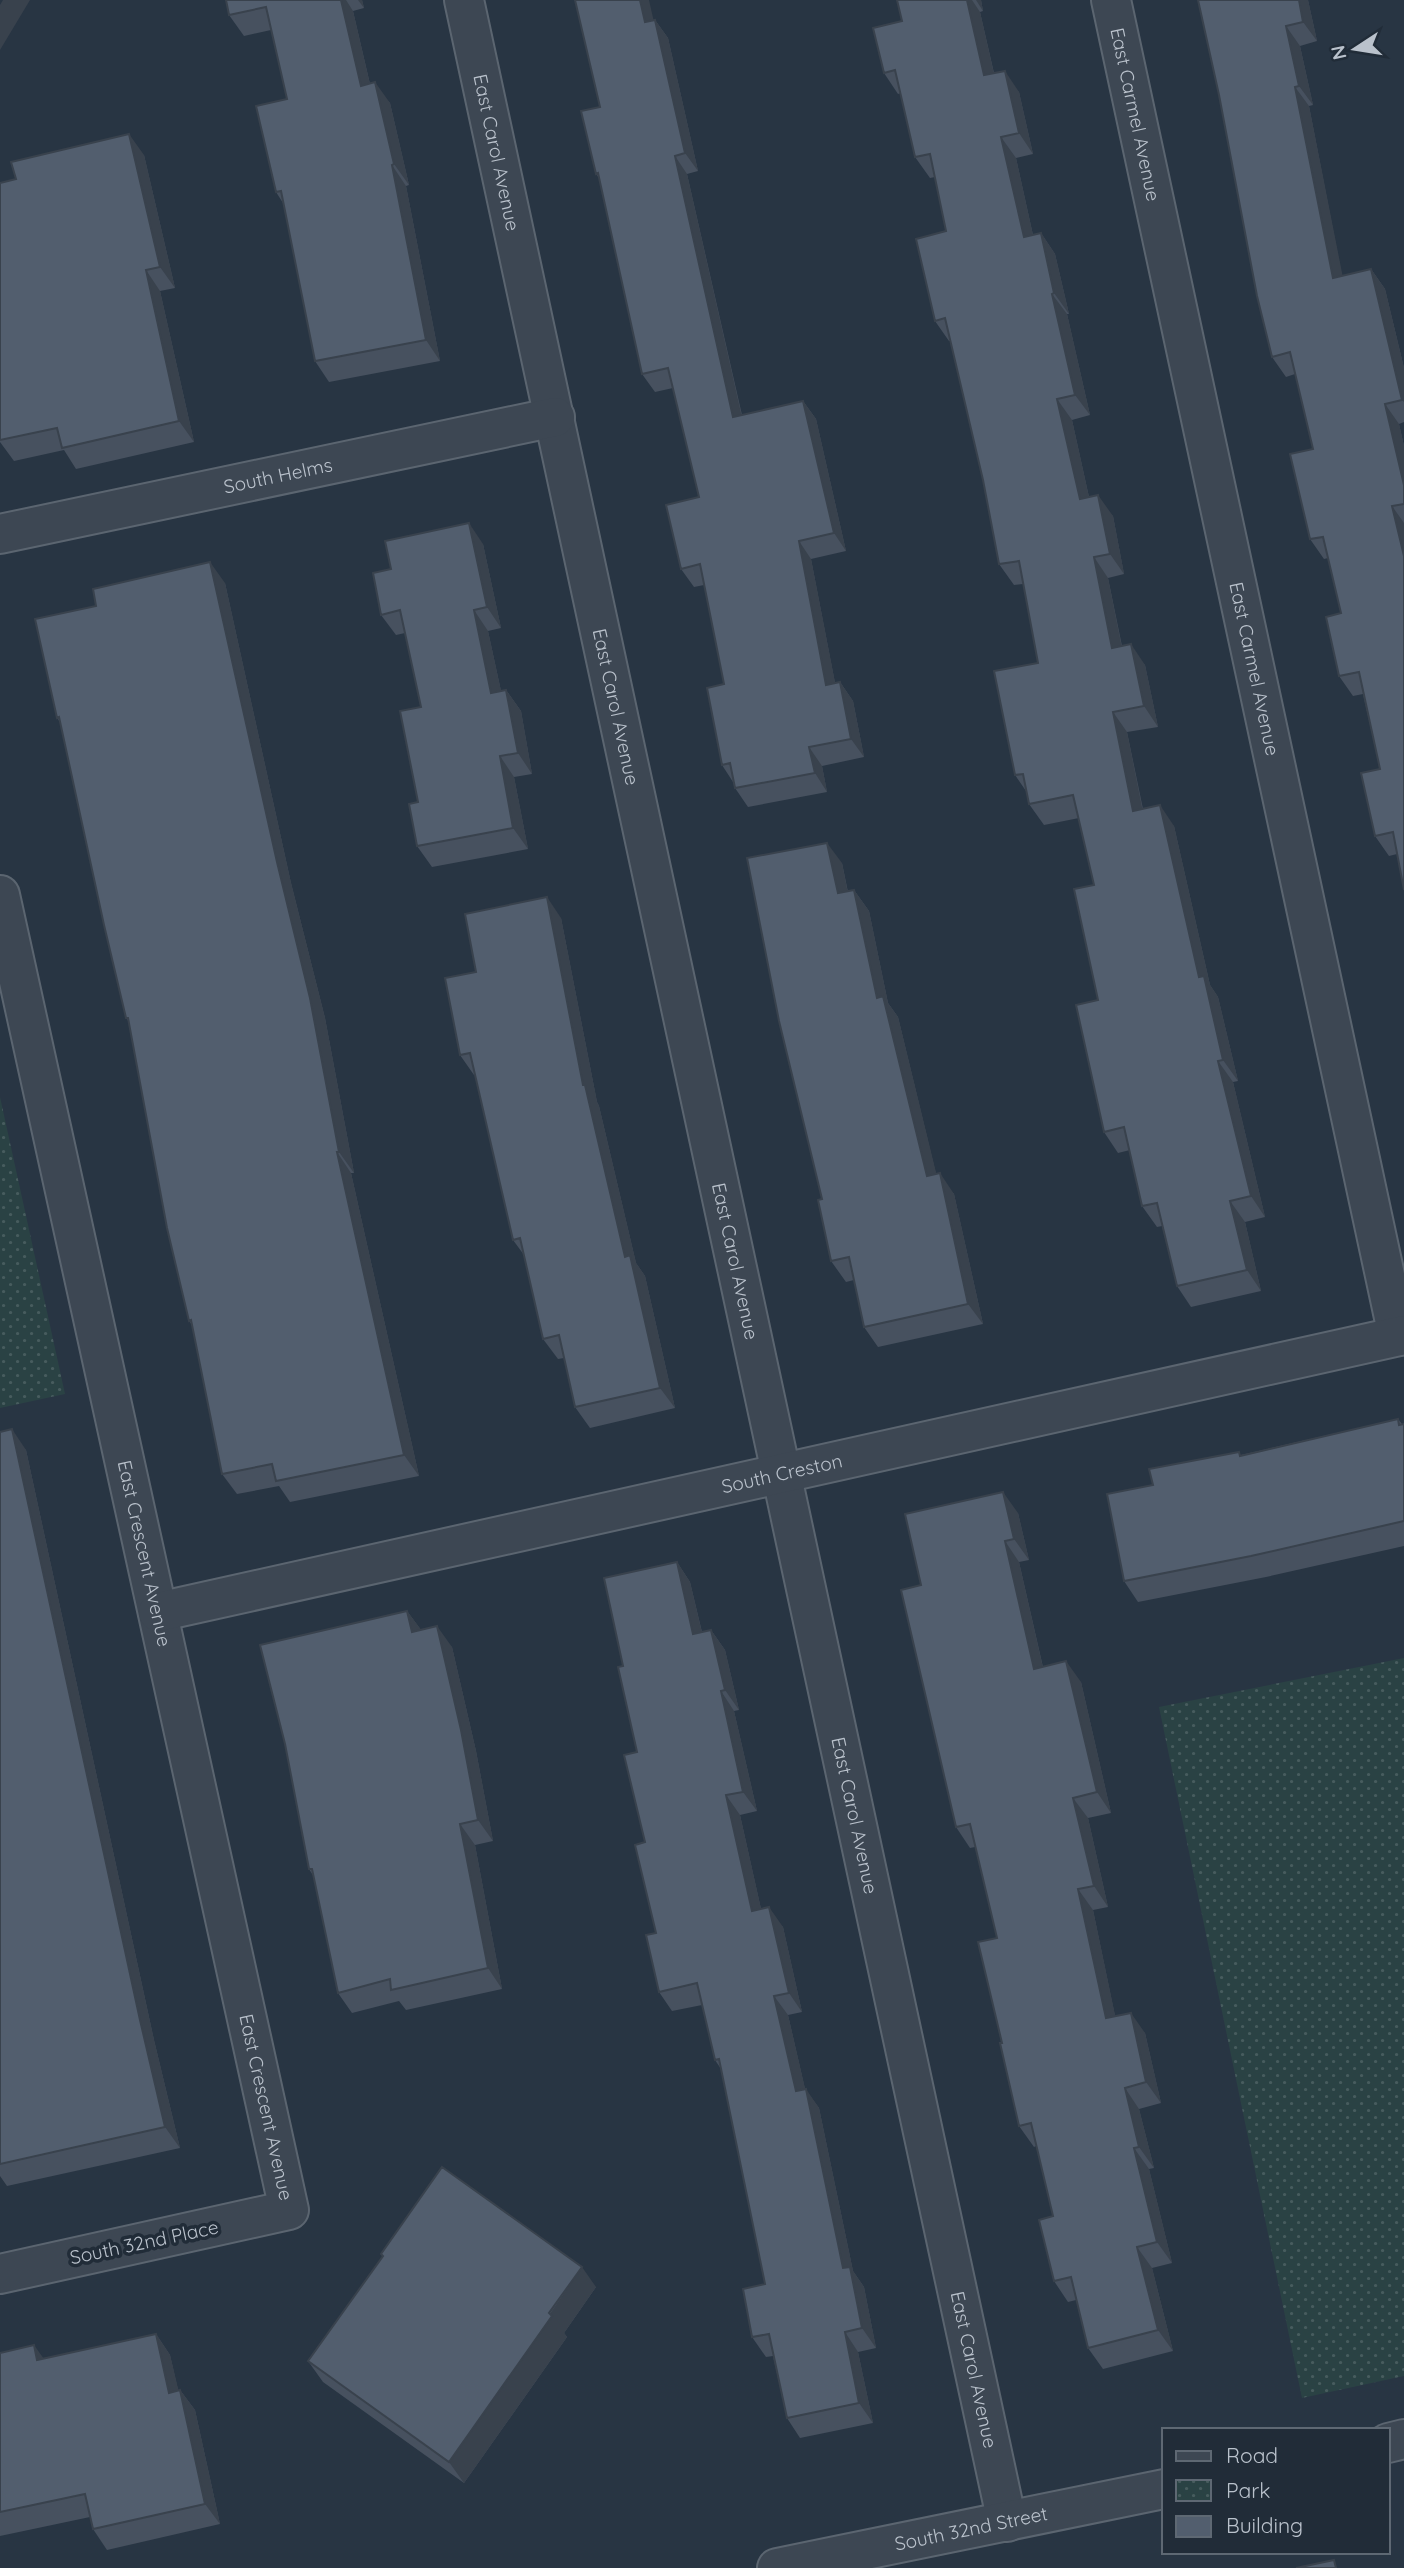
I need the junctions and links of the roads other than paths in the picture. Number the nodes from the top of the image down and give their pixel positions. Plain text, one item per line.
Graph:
1 (464, 0) edge
2 (1111, 0) edge
3 (555, 417) junction
4 (0, 534) edge
5 (0, 895) edge
6 (1401, 1336) edge
7 (783, 1473) junction
8 (158, 1612) junction
9 (289, 2210) joint
10 (0, 2274) edge
11 (1162, 2489) edge
12 (1007, 2522) junction
13 (796, 2566) edge

1 - 3 street, East Carol Avenue
2 - 6 street, East Carmel Avenue
3 - 4 street, South Helms
3 - 7 street, East Carol Avenue
5 - 8 street, East Crescent Avenue
6 - 7 street, South Creston
7 - 8 street, South Creston
7 - 12 street, East Carol Avenue
8 - 9 street, East Crescent Avenue
9 - 10 street, South 32nd Place
11 - 12 street, South 32nd Street
12 - 13 street, South 32nd Street

